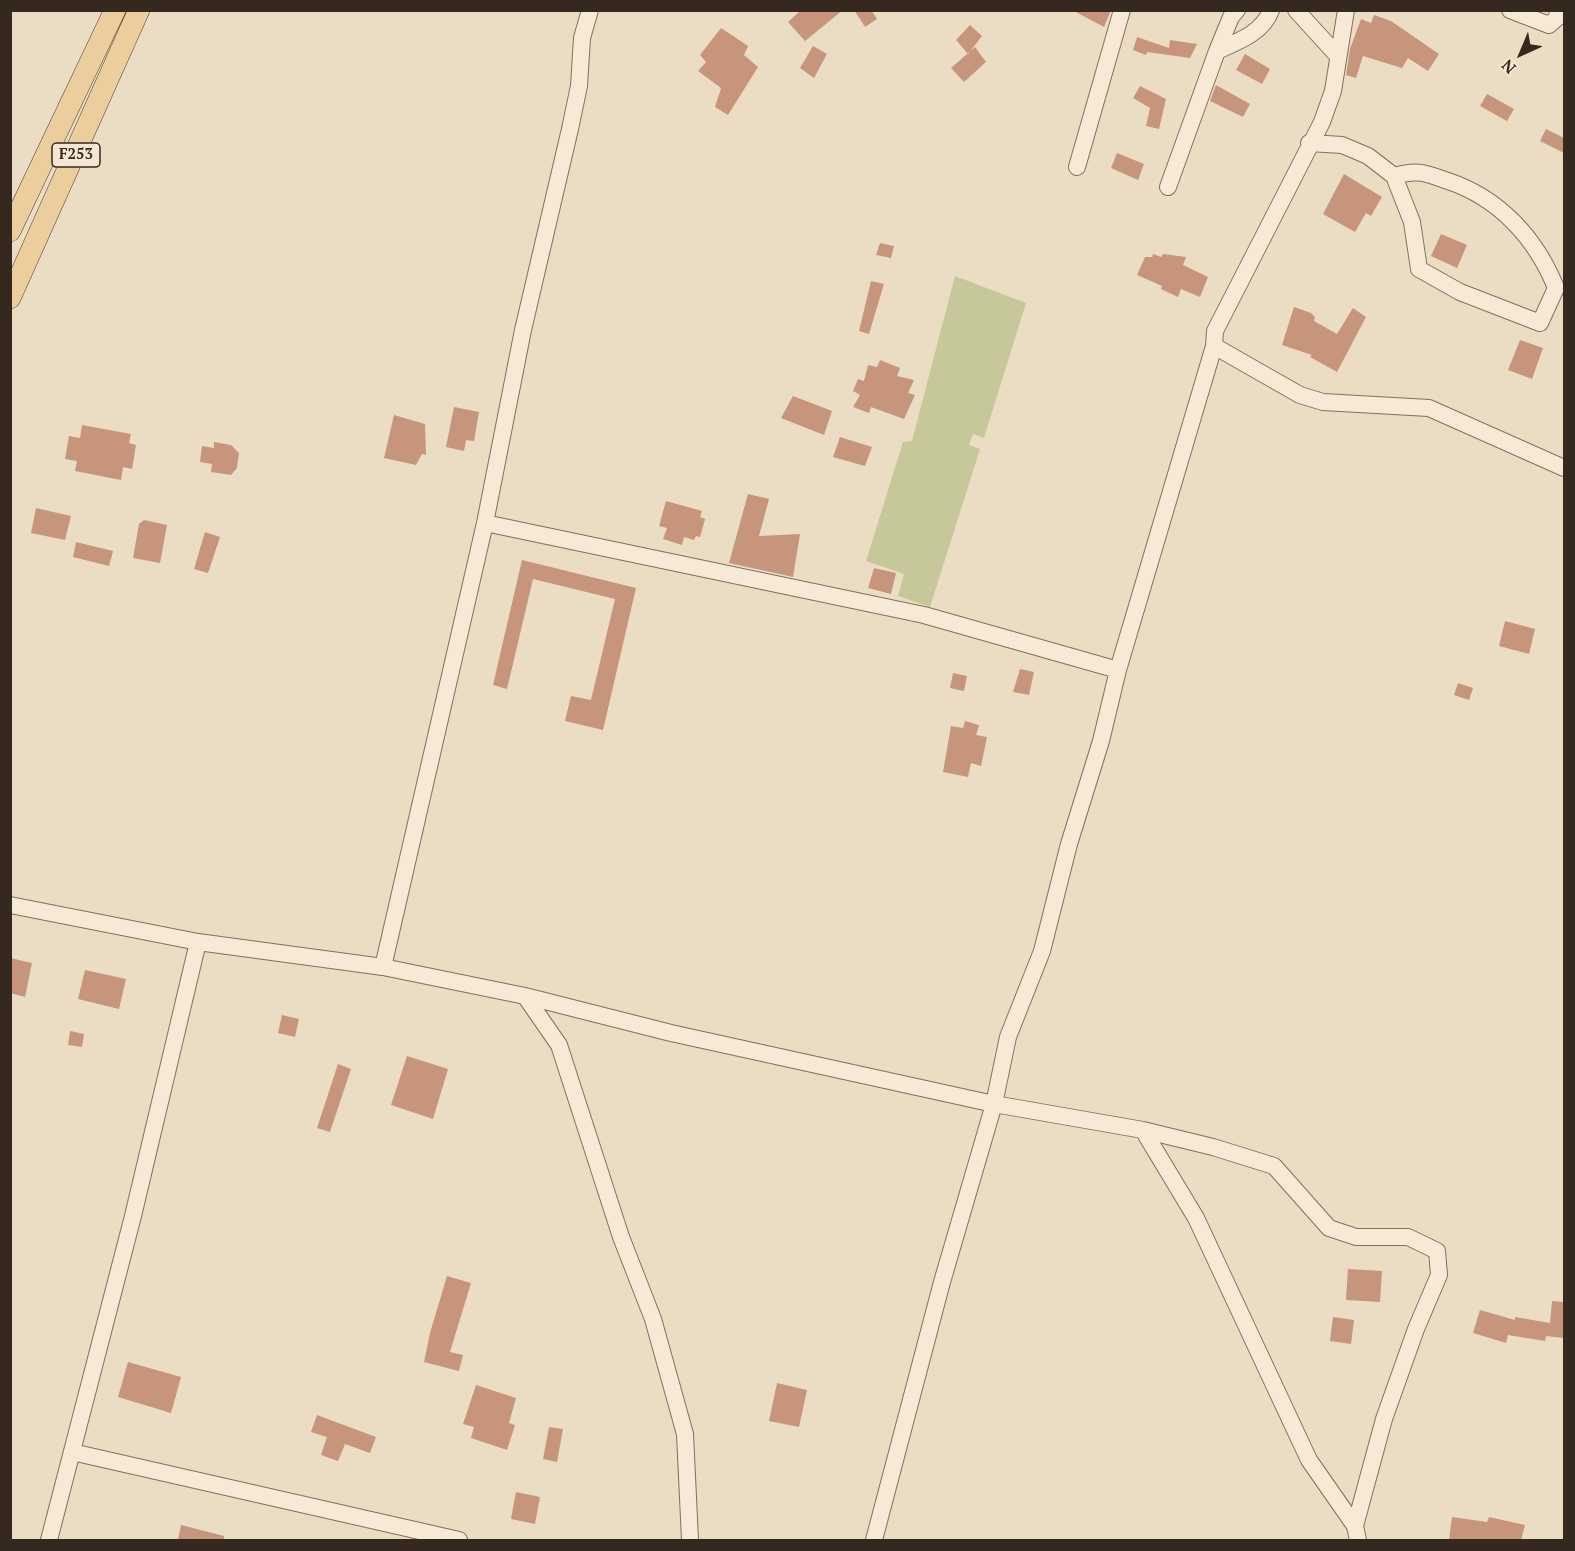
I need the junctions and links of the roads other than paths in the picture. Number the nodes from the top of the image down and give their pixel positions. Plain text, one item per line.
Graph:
1 (115, 10) edge
2 (139, 10) edge
3 (590, 10) edge
4 (1122, 10) edge
5 (1237, 10) edge
6 (1271, 10) edge
7 (1296, 10) edge
8 (1346, 10) edge
9 (1510, 10) edge
10 (1558, 10) edge
11 (1216, 51) junction
12 (1337, 55) junction
13 (1309, 143) junction
14 (1077, 167) dead end
15 (1394, 176) junction
16 (1168, 187) dead end
17 (15, 208) edge
18 (10, 231) edge
19 (10, 298) edge
20 (1214, 346) junction
21 (1564, 468) edge
22 (485, 523) junction
23 (1118, 670) junction
24 (10, 905) edge
25 (198, 942) junction
26 (383, 967) junction
27 (525, 996) junction
28 (994, 1104) junction
29 (1143, 1130) junction
30 (72, 1452) junction
31 (1357, 1533) edge
32 (49, 1540) edge
33 (459, 1540) edge
34 (690, 1540) edge
35 (874, 1540) edge

1 - 17 main road, F253
2 - 19 main road, F253
3 - 22 street
4 - 14 street
5 - 11 street
6 - 11 street
7 - 12 street
8 - 12 street
9 - 10 street
11 - 16 street
12 - 13 street
13 - 15 street
13 - 20 street
15 - 15 street
17 - 18 main road, F253
20 - 21 street
20 - 23 street
22 - 23 street
22 - 26 street
23 - 28 street
24 - 25 street
25 - 26 street
25 - 30 street
26 - 27 street
27 - 28 street
27 - 34 street
28 - 29 street
28 - 35 street
29 - 31 street
29 - 31 street
30 - 32 street
30 - 33 street

